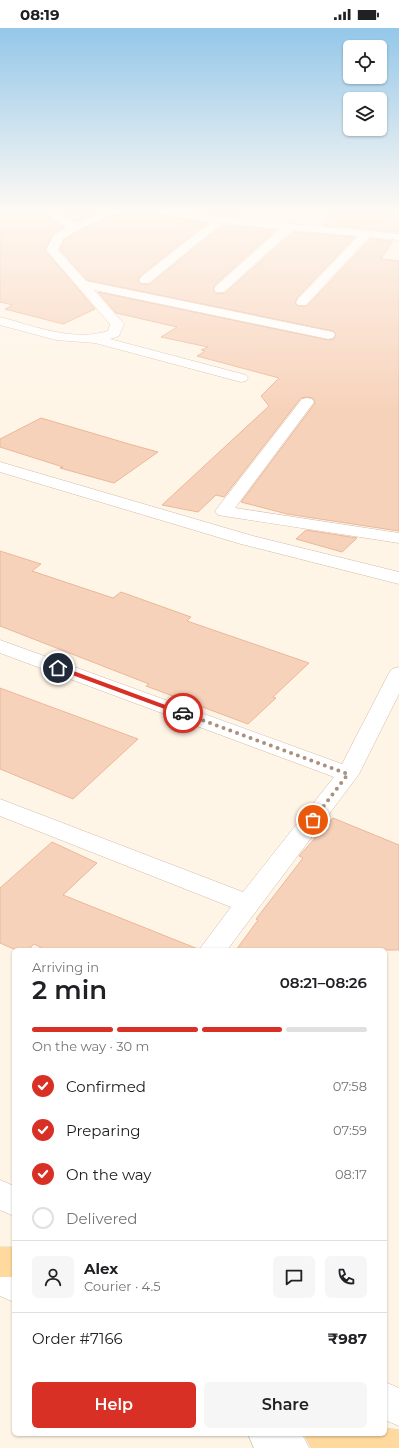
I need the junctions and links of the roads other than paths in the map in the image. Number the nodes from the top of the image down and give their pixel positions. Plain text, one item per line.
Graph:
1 (76, 277) edge
2 (149, 277) edge
3 (234, 277) edge
4 (325, 277) edge
5 (146, 280) dead end
6 (82, 284) junction
7 (220, 290) dead end
8 (302, 302) dead end
9 (0, 321) edge
10 (328, 335) dead end
11 (96, 339) junction
12 (241, 378) dead end
13 (307, 402) dead end
14 (0, 467) edge
15 (399, 538) edge
16 (399, 578) edge
17 (0, 646) edge
18 (399, 674) edge
19 (348, 774) junction
20 (0, 807) edge
21 (248, 904) junction
22 (214, 948) edge
23 (0, 1194) edge
24 (12, 1201) edge
25 (0, 1262) edge
26 (12, 1262) edge
27 (0, 1278) edge
28 (12, 1285) edge
29 (387, 1401) edge
30 (399, 1408) edge
31 (269, 1436) edge
32 (325, 1436) edge
33 (390, 1443) edge
34 (290, 1448) edge

1 - 6 street
2 - 5 street
3 - 7 street
4 - 8 street
6 - 10 street
6 - 11 street
9 - 11 street
11 - 12 street
13 - 15 street
14 - 16 street
17 - 19 street
18 - 19 street
19 - 21 street
20 - 21 street
21 - 22 street
23 - 24 street
25 - 26 main road
27 - 28 street
29 - 30 street
31 - 34 street
32 - 33 main road

